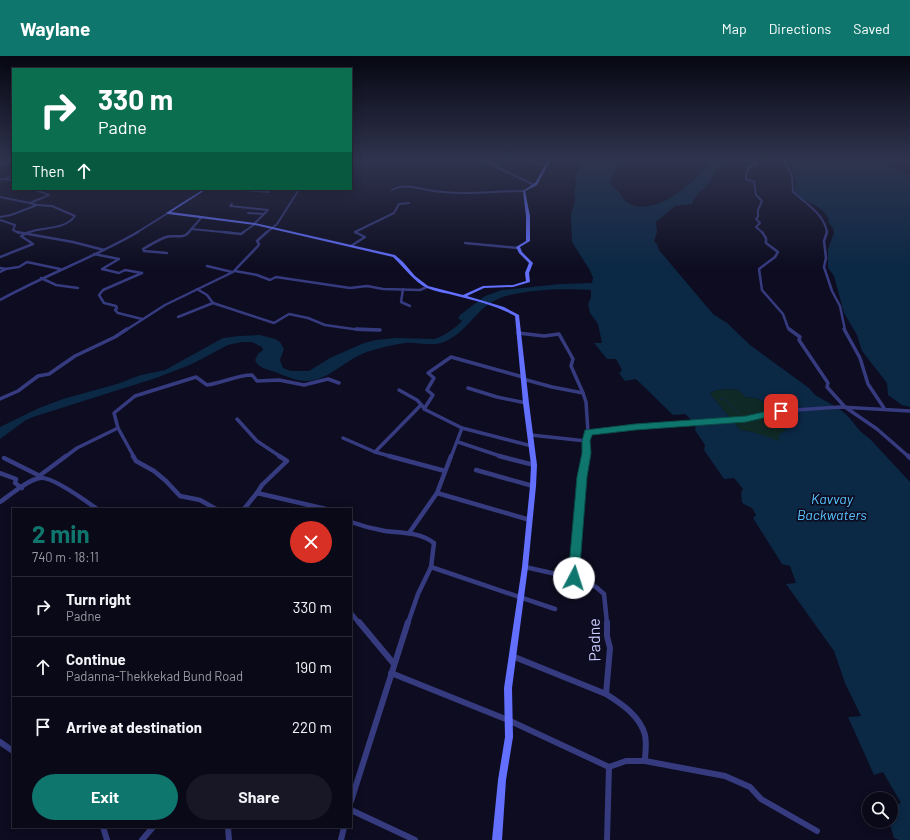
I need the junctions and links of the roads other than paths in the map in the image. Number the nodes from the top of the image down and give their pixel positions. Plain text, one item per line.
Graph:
1 (0, 196) edge
2 (48, 196) edge
3 (196, 196) edge
4 (295, 196) edge
5 (525, 196) edge
6 (757, 196) edge
7 (797, 196) edge
8 (30, 203) junction
9 (408, 203) dead end
10 (232, 204) dead end
11 (37, 206) junction
12 (168, 213) junction
13 (248, 213) dead end
14 (264, 214) junction
15 (201, 218) junction
16 (0, 219) edge
17 (255, 224) junction
18 (273, 228) junction
19 (190, 229) junction
20 (24, 234) junction
21 (465, 243) dead end
22 (351, 246) junction
23 (518, 248) junction
24 (104, 250) junction
25 (167, 253) dead end
26 (94, 254) junction
27 (0, 257) edge
28 (207, 266) dead end
29 (0, 268) edge
30 (60, 269) junction
31 (5, 270) junction
32 (234, 271) junction
33 (0, 272) edge
34 (40, 278) junction
35 (427, 287) junction
36 (78, 288) dead end
37 (197, 289) junction
38 (403, 289) junction
39 (463, 296) junction
40 (0, 300) edge
41 (213, 303) junction
42 (410, 306) dead end
43 (178, 317) dead end
44 (142, 319) junction
45 (380, 330) dead end
46 (518, 333) junction
47 (523, 378) junction
48 (339, 383) dead end
49 (468, 388) dead end
50 (399, 390) dead end
51 (583, 393) junction
52 (0, 399) edge
53 (526, 403) junction
54 (421, 405) junction
55 (845, 406) junction
56 (424, 408) junction
57 (884, 408) junction
58 (910, 411) edge
59 (237, 419) dead end
60 (118, 428) junction
61 (462, 428) junction
62 (588, 432) junction
63 (531, 435) junction
64 (343, 438) dead end
65 (586, 441) junction
66 (458, 442) junction
67 (532, 446) junction
68 (376, 452) junction
69 (4, 458) dead end
70 (910, 458) edge
71 (534, 465) junction
72 (476, 470) dead end
73 (445, 471) junction
74 (0, 474) edge
75 (39, 476) junction
76 (533, 486) junction
77 (22, 488) junction
78 (257, 493) junction
79 (437, 493) junction
80 (0, 502) edge
81 (96, 508) edge
82 (214, 508) edge
83 (245, 508) edge
84 (322, 508) edge
85 (530, 520) junction
86 (352, 522) edge
87 (409, 533) junction
88 (431, 567) junction
89 (525, 567) junction
90 (574, 578) junction
91 (521, 598) junction
92 (555, 609) dead end
93 (352, 614) edge
94 (512, 655) junction
95 (394, 664) junction
96 (391, 673) junction
97 (606, 694) junction
98 (508, 720) junction
99 (0, 742) edge
100 (12, 750) edge
101 (645, 761) junction
102 (608, 767) junction
103 (352, 798) edge
104 (352, 810) edge
105 (103, 828) edge
106 (152, 828) edge
107 (228, 828) edge
108 (344, 828) edge
109 (817, 831) dead end
110 (107, 840) edge
111 (142, 840) edge
112 (229, 840) edge
113 (341, 840) edge
114 (415, 840) edge
115 (497, 840) edge
116 (608, 840) edge

1 - 8 street
2 - 8 street
3 - 12 main road
4 - 18 street
5 - 23 main road
6 - 55 street
7 - 57 street
8 - 11 street
9 - 22 street
10 - 14 street
11 - 16 street
11 - 20 street
12 - 15 main road
12 - 24 street
13 - 14 street
14 - 17 street
15 - 17 main road
15 - 19 street
16 - 20 street
17 - 18 main road
17 - 19 street
18 - 22 main road
18 - 32 street
19 - 25 street
20 - 24 street
20 - 27 street
21 - 23 street
22 - 35 main road
23 - 39 main road
24 - 26 street
26 - 30 street
26 - 44 street
28 - 32 street
29 - 31 street
30 - 31 street
30 - 34 street
31 - 33 street
32 - 37 street
32 - 38 street
34 - 36 street
34 - 40 street
35 - 38 street
35 - 39 main road
37 - 41 street
37 - 44 street
38 - 42 street
39 - 46 main road
41 - 43 street
41 - 45 street
44 - 52 street
46 - 47 main road
46 - 51 street
47 - 51 street
47 - 53 main road
47 - 56 street
48 - 60 street
49 - 53 street
50 - 54 street
51 - 62 street
53 - 63 main road
54 - 56 street
54 - 68 street
55 - 57 street
55 - 62 street
55 - 70 street
56 - 61 street
57 - 58 street
59 - 78 street
60 - 75 street
60 - 82 street
61 - 66 street
61 - 67 street
62 - 65 street
63 - 65 street
63 - 67 main road
64 - 68 street
65 - 90 street
66 - 71 street
66 - 73 street
67 - 71 main road
68 - 73 street
69 - 75 street
71 - 76 main road
72 - 76 street
73 - 79 street
74 - 77 street
75 - 77 street
75 - 81 street
76 - 85 main road
77 - 80 street
78 - 83 street
78 - 84 street
79 - 85 street
79 - 87 street
85 - 89 main road
86 - 87 street
87 - 88 street
88 - 91 street
88 - 95 street
89 - 90 street
89 - 91 main road
90 - 97 street, Padne
91 - 92 street
91 - 94 main road
93 - 95 street
94 - 97 street
94 - 98 main road
95 - 96 street
96 - 98 street
96 - 103 street
97 - 101 street
98 - 102 street
98 - 115 main road
99 - 100 street
101 - 102 street
101 - 109 street
102 - 116 street
104 - 114 street
105 - 110 street
106 - 111 street
107 - 112 street
108 - 113 street

